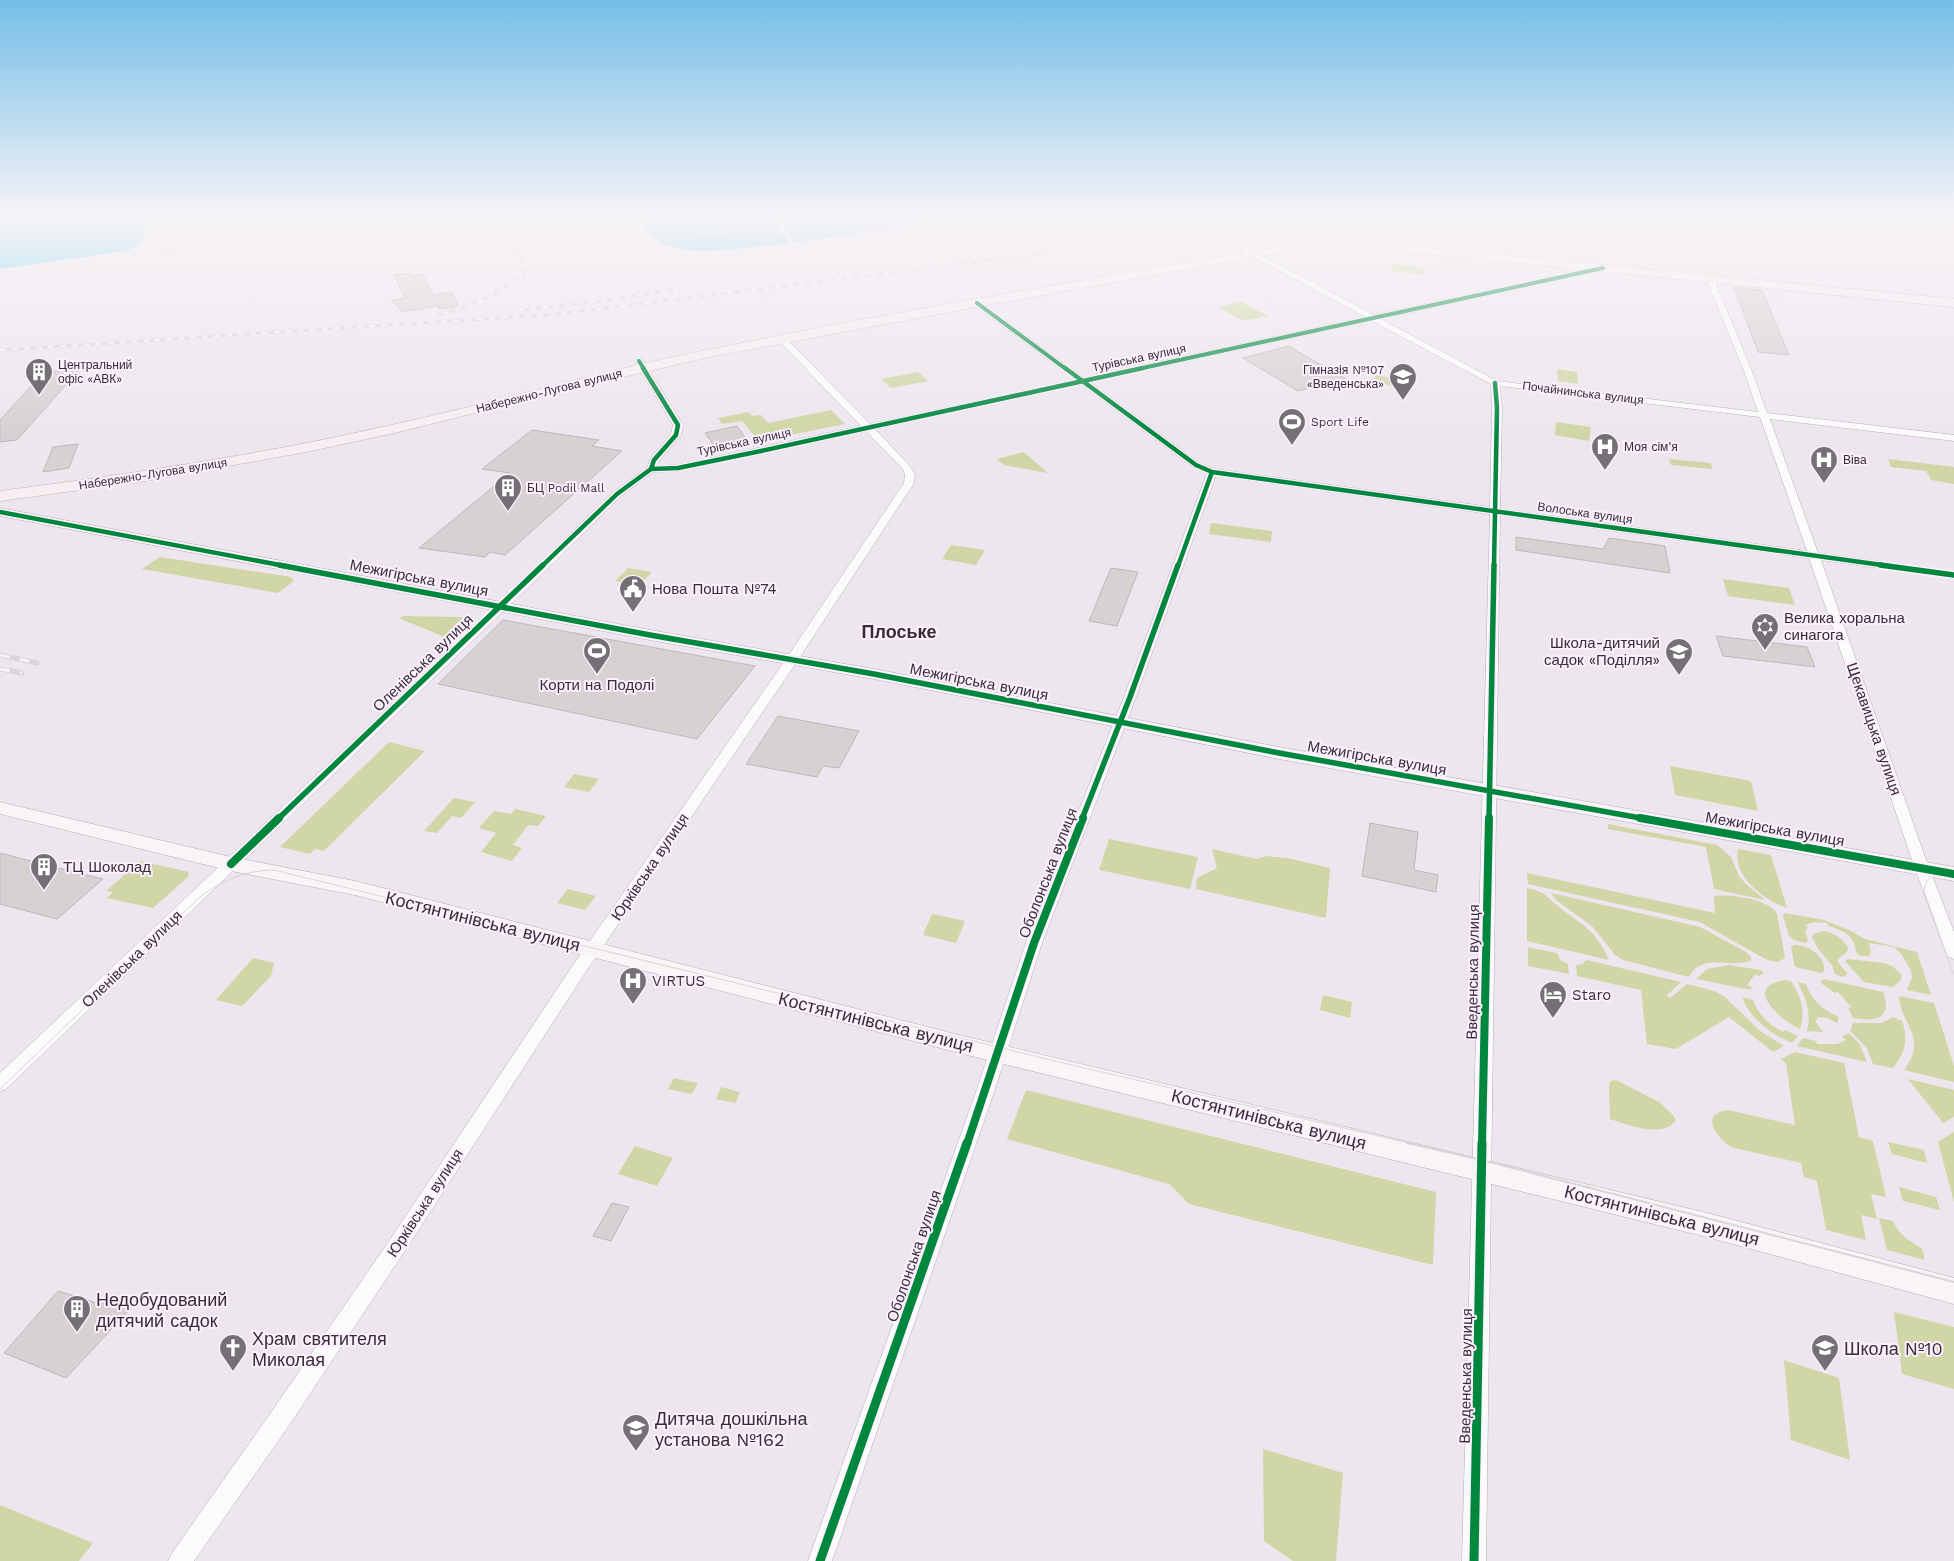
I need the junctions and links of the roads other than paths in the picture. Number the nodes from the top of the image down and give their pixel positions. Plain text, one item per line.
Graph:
1 (1035, 288) edge
2 (1056, 288) edge
3 (1316, 288) edge
4 (1509, 288) edge
5 (1714, 288) edge
6 (1800, 288) edge
7 (1843, 288) edge
8 (1954, 298) edge
9 (977, 303) junction
10 (1954, 303) edge
11 (1374, 319) junction
12 (782, 339) junction
13 (640, 365) junction
14 (1084, 381) junction
15 (1495, 383) junction
16 (1764, 415) junction
17 (869, 427) junction
18 (1954, 438) edge
19 (651, 469) junction
20 (1212, 472) junction
21 (0, 487) edge
22 (0, 496) edge
23 (0, 512) edge
24 (1495, 512) junction
25 (1813, 554) junction
26 (1954, 575) edge
27 (500, 607) junction
28 (792, 660) junction
29 (1119, 721) junction
30 (1490, 791) junction
31 (0, 808) edge
32 (231, 864) junction
33 (1922, 868) junction
34 (1954, 874) edge
35 (594, 949) junction
36 (1954, 954) edge
37 (998, 1053) junction
38 (0, 1084) edge
39 (1482, 1170) junction
40 (1954, 1291) edge
41 (180, 1561) edge
42 (820, 1561) edge
43 (1474, 1561) edge

1 - 13 main road, Набережно-Лугова вулиця
2 - 9 main road, Набережно-Лугова вулиця
3 - 11 street, Почайнинська вулиця
4 - 11 street, Турівська вулиця
5 - 16 street, Щекавицька вулиця
6 - 10 main road
7 - 8 main road
9 - 12 main road, Набережно-Лугова вулиця
9 - 14 street
11 - 14 street, Турівська вулиця
11 - 15 street, Почайнинська вулиця
12 - 13 main road, Набережно-Лугова вулиця
12 - 17 street, Юрківська вулиця
13 - 19 street, Оленівська вулиця
13 - 21 main road, Набережно-Лугова вулиця
13 - 22 main road, Набережно-Лугова вулиця
14 - 17 street, Турівська вулиця
14 - 20 street
15 - 16 street, Почайнинська вулиця
15 - 24 street, Введенська вулиця
16 - 18 street, Почайнинська вулиця
16 - 25 street, Щекавицька вулиця
17 - 19 street, Турівська вулиця
17 - 28 street, Юрківська вулиця
19 - 27 street, Оленівська вулиця
20 - 24 street, Волоська вулиця
20 - 29 street, Оболонська вулиця
23 - 27 street, Межигірська вулиця
24 - 25 street, Волоська вулиця
24 - 30 street, Введенська вулиця
25 - 26 street, Волоська вулиця
25 - 33 street, Щекавицька вулиця
27 - 28 street, Межигірська вулиця
27 - 32 street, Оленівська вулиця
28 - 29 street, Межигірська вулиця
28 - 35 street, Юрківська вулиця
29 - 30 street, Межигірська вулиця
29 - 37 street, Оболонська вулиця
30 - 33 street, Межигірська вулиця
30 - 39 street, Введенська вулиця
31 - 32 street, Костянтинівська вулиця
32 - 35 main road, Костянтинівська вулиця
32 - 38 street, Оленівська вулиця
33 - 34 main road, Межигірська вулиця
33 - 36 street, Щекавицька вулиця
35 - 37 main road, Костянтинівська вулиця
35 - 41 street, Юрківська вулиця
37 - 39 main road, Костянтинівська вулиця
37 - 42 street, Оболонська вулиця
39 - 40 main road, Костянтинівська вулиця
39 - 43 street, Введенська вулиця

